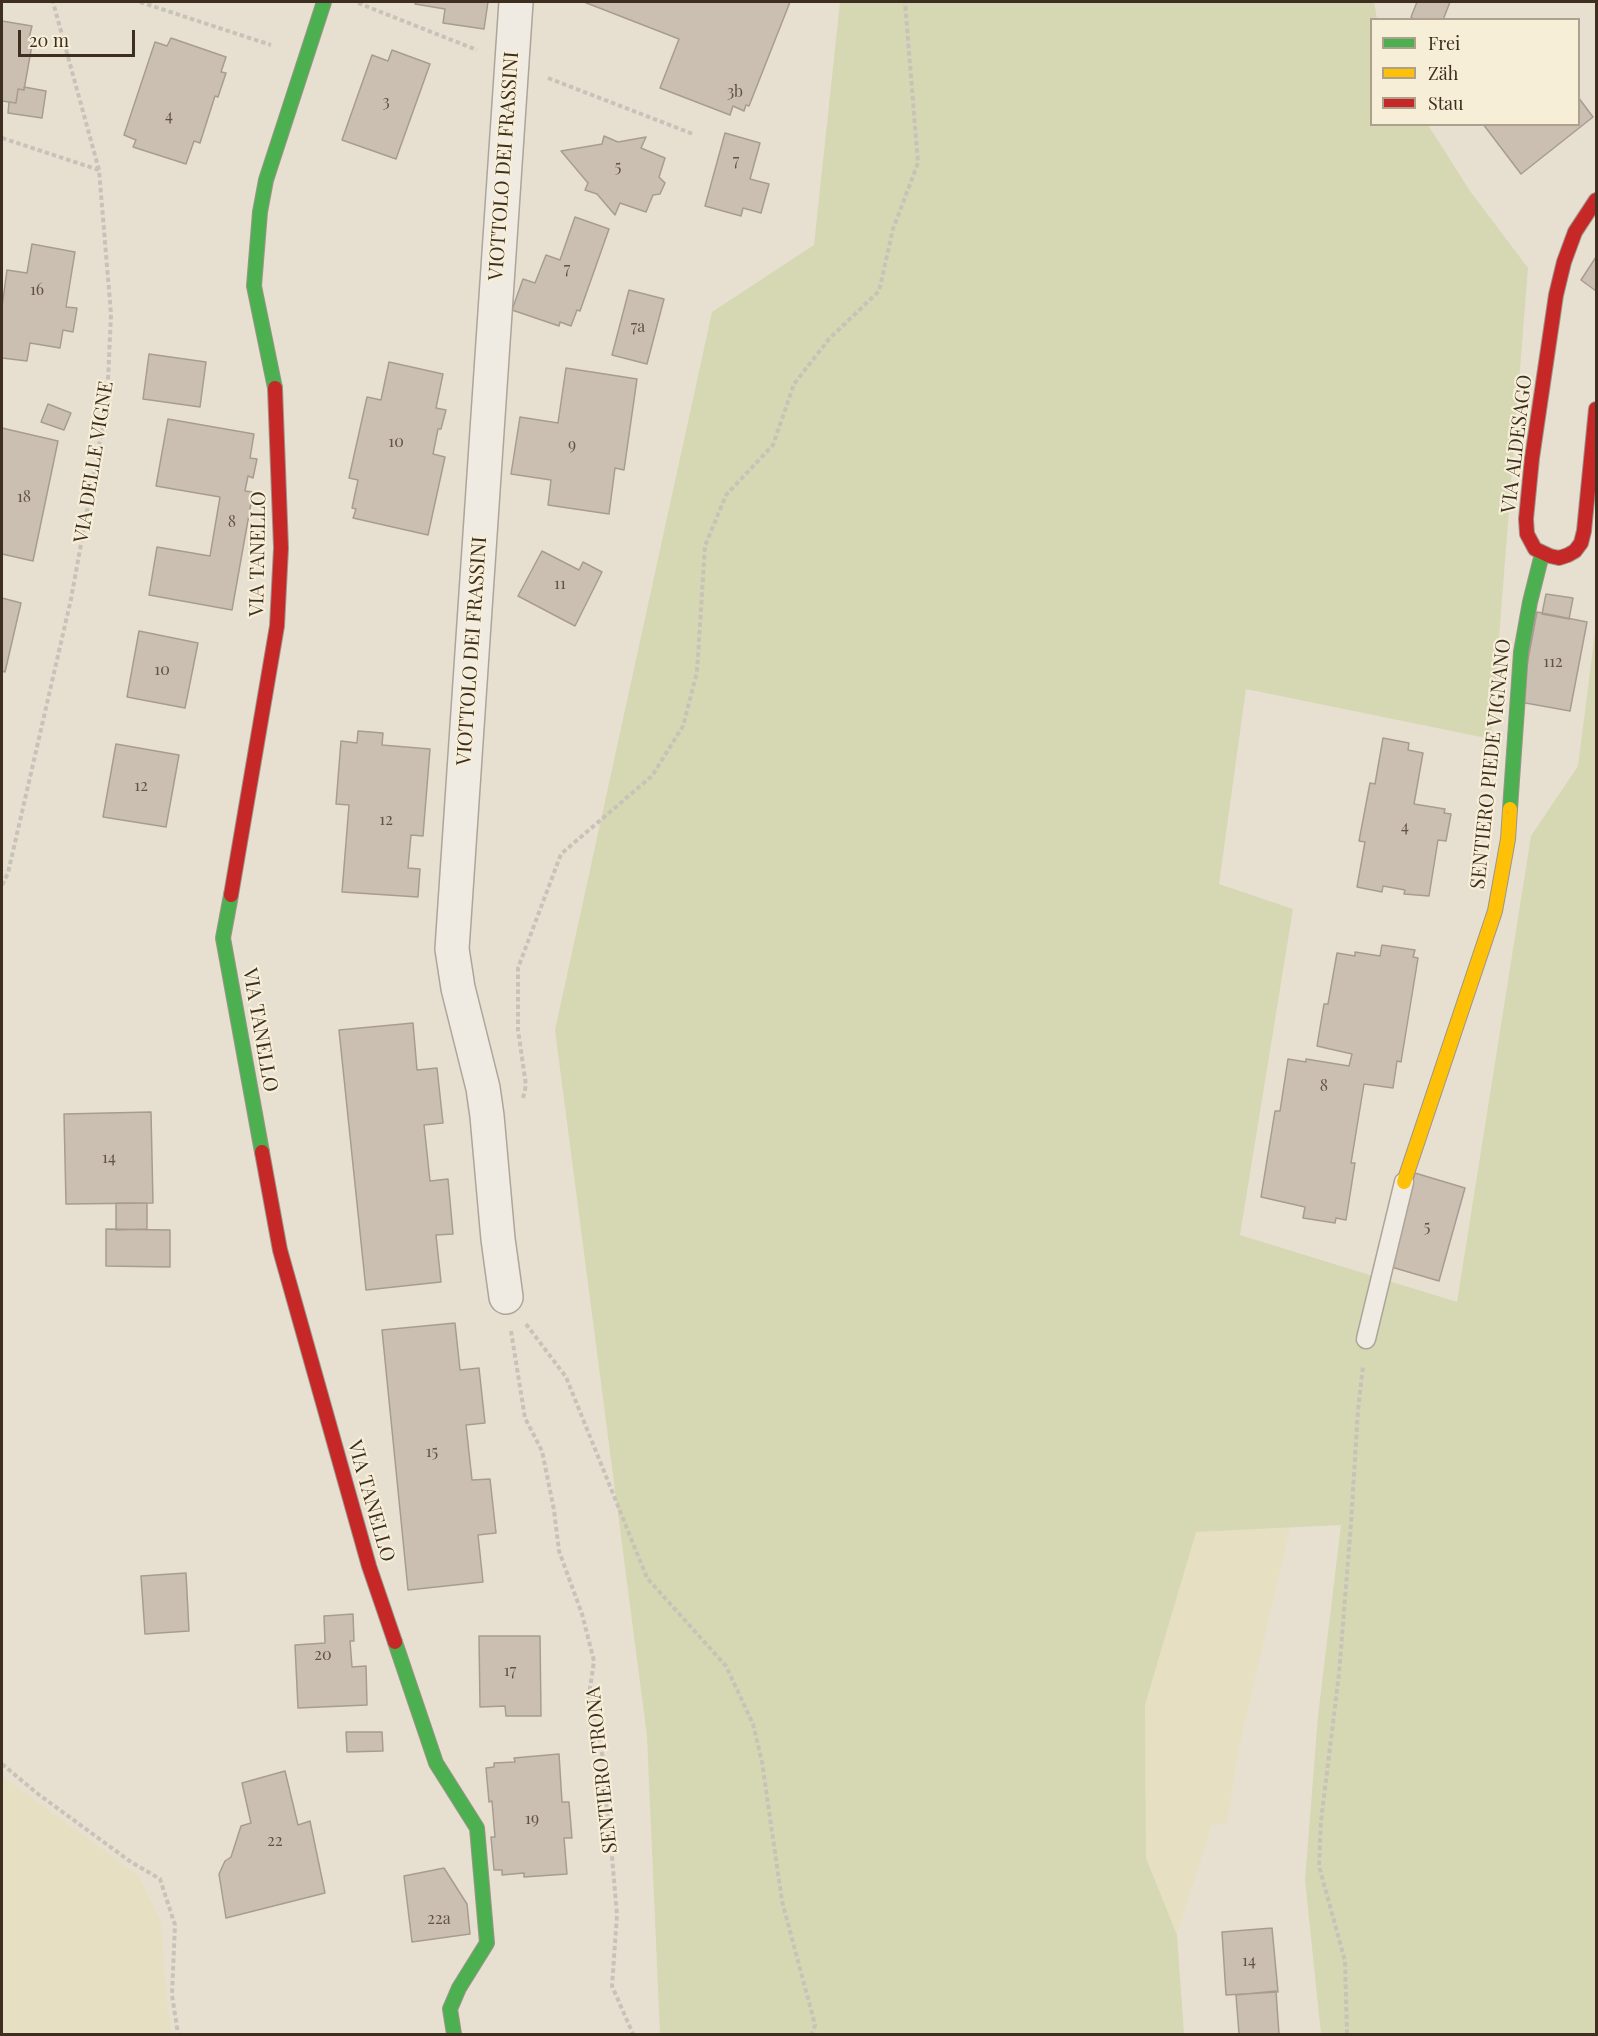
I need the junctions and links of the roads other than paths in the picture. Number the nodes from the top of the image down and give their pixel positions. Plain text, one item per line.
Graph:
1 (324, 2) edge
2 (516, 2) edge
3 (1596, 200) edge
4 (1596, 409) edge
5 (1542, 554) junction
6 (1404, 1182) joint
7 (506, 1297) road end
8 (1366, 1339) road end
9 (454, 2034) edge

1 - 9 street, VIA TANELLO
2 - 7 street, VIOTTOLO DEI FRASSINI
3 - 5 street, VIA ALDESAGO
4 - 5 street
5 - 6 street, SENTIERO PIEDE VIGNANO
6 - 8 lane

